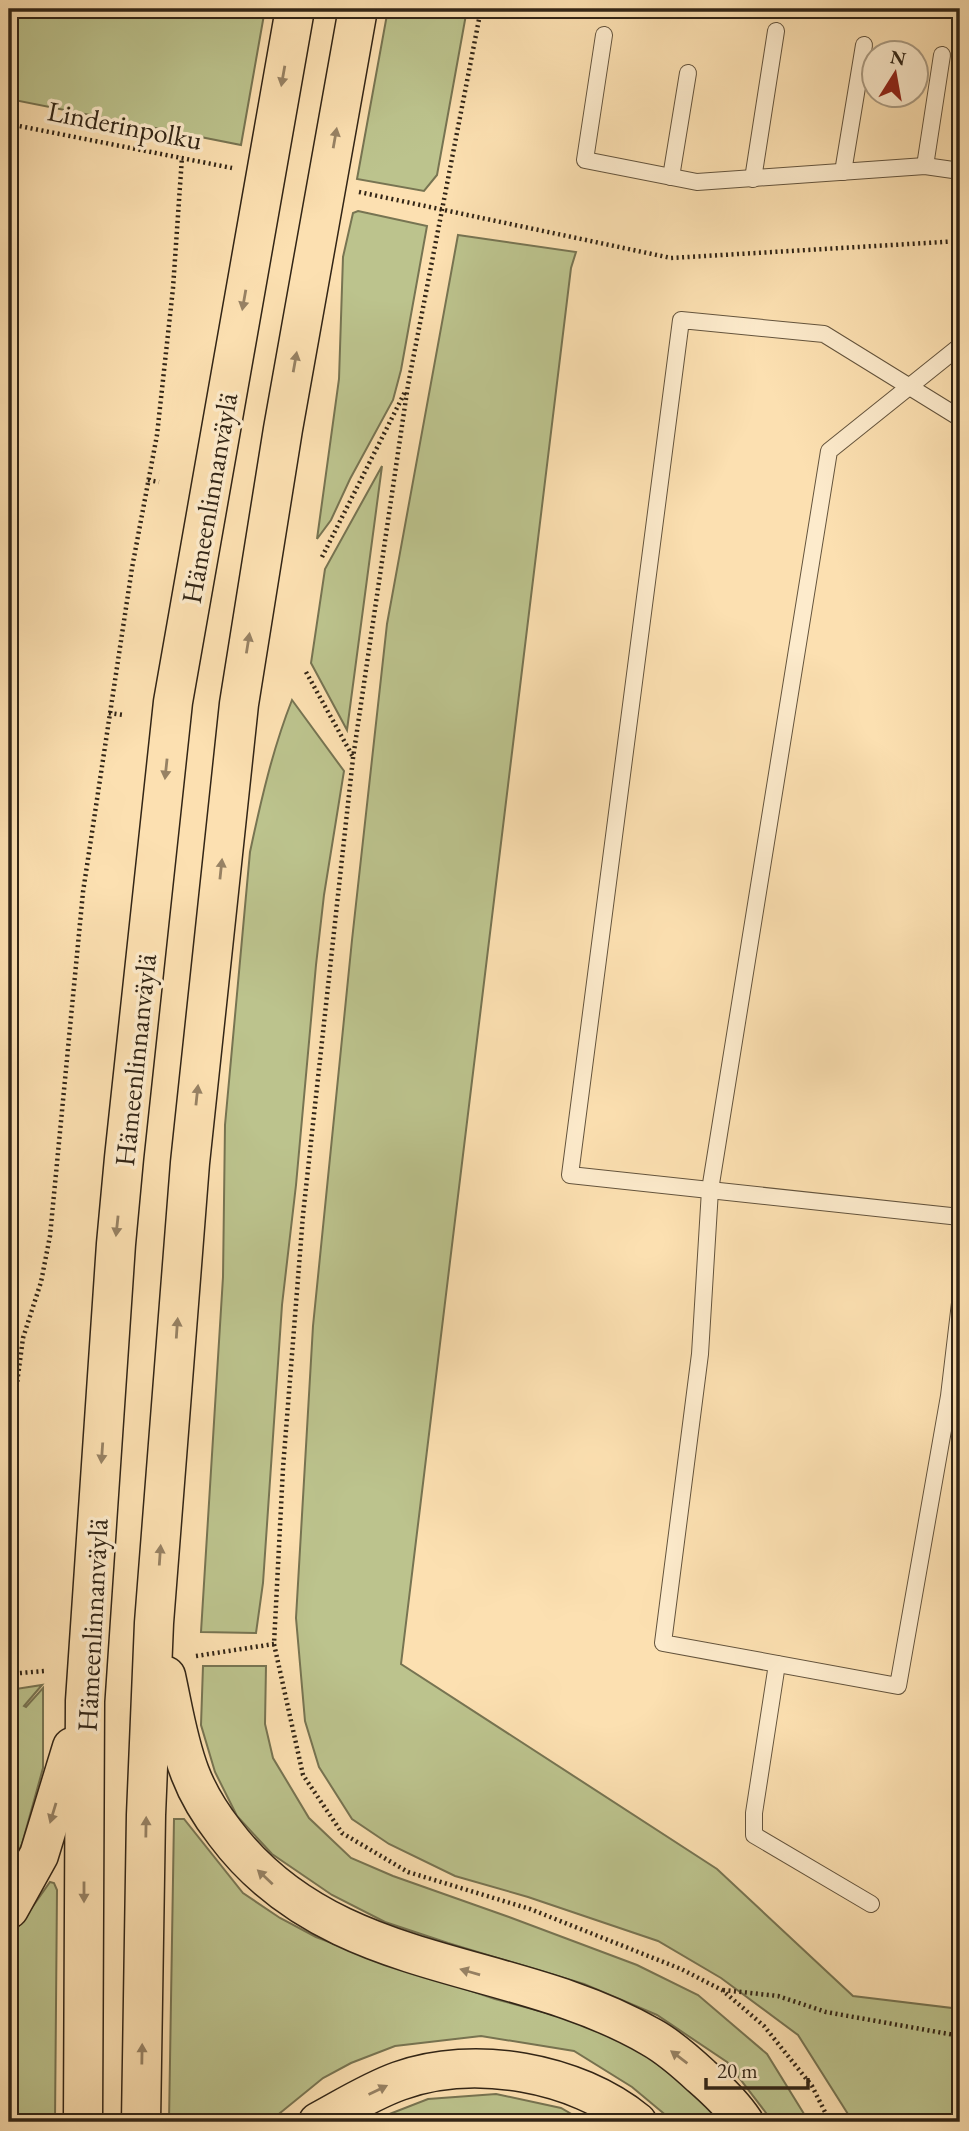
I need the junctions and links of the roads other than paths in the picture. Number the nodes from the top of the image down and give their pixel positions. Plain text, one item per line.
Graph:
1 (295, 9) edge
2 (358, 9) edge
3 (776, 31) dead end
4 (604, 35) dead end
5 (942, 55) dead end
6 (860, 69) edge
7 (688, 73) dead end
8 (925, 166) junction
9 (960, 171) edge
10 (843, 172) junction
11 (671, 177) junction
12 (753, 179) junction
13 (960, 346) edge
14 (910, 387) junction
15 (960, 418) edge
16 (710, 1190) junction
17 (960, 1217) edge
18 (960, 1303) edge
19 (154, 1623) junction
20 (777, 1664) junction
21 (85, 1701) junction
22 (871, 1904) dead end
23 (9, 1909) edge
24 (83, 2122) edge
25 (141, 2122) edge
26 (318, 2122) edge
27 (637, 2122) edge
28 (744, 2122) edge

1 -> 21 highway, Hämeenlinnanväylä
19 -> 2 highway
3 - 12 lane
4 - 11 lane
5 - 8 lane
6 - 10 lane
7 - 11 lane
8 - 9 lane
8 - 10 lane
10 - 12 lane
11 - 12 lane
13 - 14 lane
14 - 15 lane
14 - 16 lane
14 - 16 lane
16 - 17 lane
16 - 20 lane
18 - 20 lane
25 -> 19 highway
28 -> 19 highway
20 - 22 lane
21 -> 23 highway
21 -> 24 highway, Hämeenlinnanväylä
26 -> 27 highway

